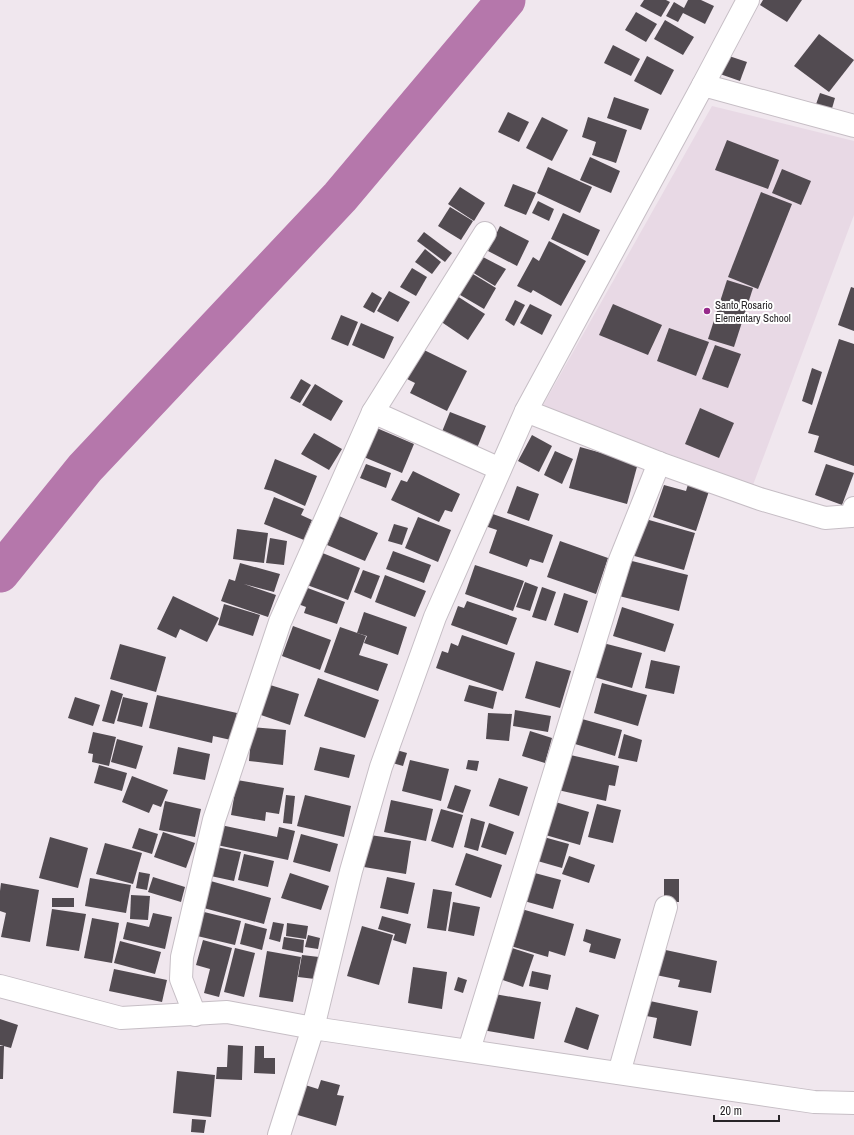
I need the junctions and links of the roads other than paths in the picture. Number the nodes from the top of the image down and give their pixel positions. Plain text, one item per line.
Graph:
1 (748, 0) edge
2 (703, 85) junction
3 (854, 126) edge
4 (485, 233) dead end
5 (526, 411) junction
6 (373, 412) junction
7 (659, 463) junction
8 (500, 470) junction
9 (854, 508) edge
10 (666, 908) dead end
11 (0, 986) edge
12 (196, 1015) junction
13 (313, 1028) junction
14 (469, 1050) junction
15 (619, 1073) junction
16 (854, 1103) edge
17 (279, 1135) edge

1 - 2 street
2 - 3 street
2 - 5 street
4 - 6 street
5 - 7 street
5 - 8 street
6 - 8 street
6 - 12 street
7 - 9 street
7 - 14 street
8 - 13 street
10 - 15 street
11 - 12 street
12 - 13 street
13 - 14 street
13 - 17 street
14 - 15 street
15 - 16 street

